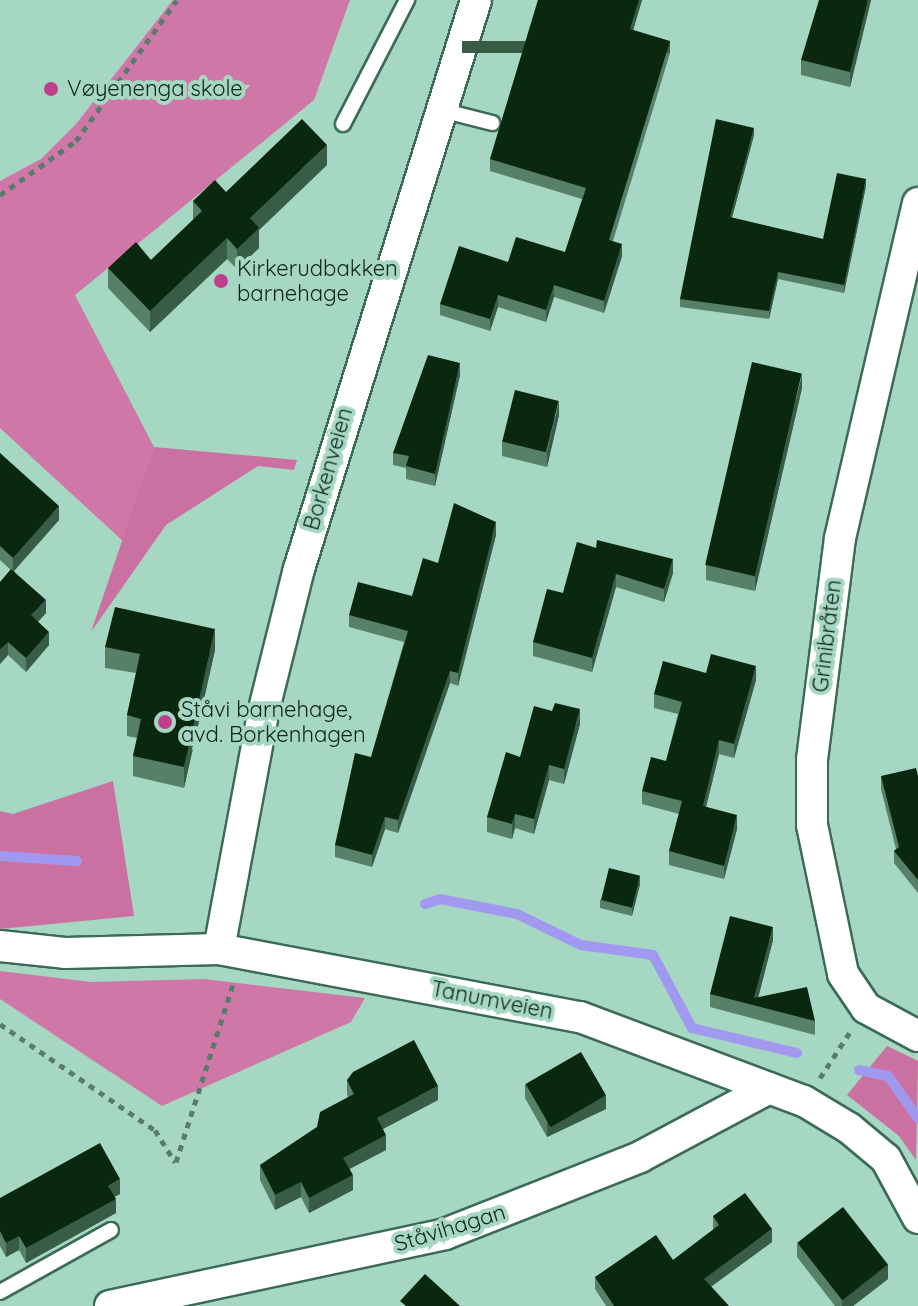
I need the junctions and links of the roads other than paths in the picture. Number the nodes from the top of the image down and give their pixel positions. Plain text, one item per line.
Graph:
1 (407, 0) edge
2 (476, 0) edge
3 (441, 110) junction
4 (492, 123) dead end
5 (343, 124) dead end
6 (918, 203) edge
7 (914, 256) edge
8 (0, 946) edge
9 (231, 951) junction
10 (918, 1036) edge
11 (769, 1088) junction
12 (918, 1218) edge
13 (111, 1230) dead end
14 (0, 1292) edge
15 (110, 1306) edge

1 - 5 lane
2 - 3 street, Borkenveien
3 - 4 lane
3 - 9 street, Borkenveien
6 - 7 street, Grinibråten
7 - 10 street, Grinibråten
8 - 9 street, Tanumveien
9 - 11 street, Tanumveien
11 - 12 street, Tanumveien
11 - 15 street, Ståvihagan
13 - 14 lane

